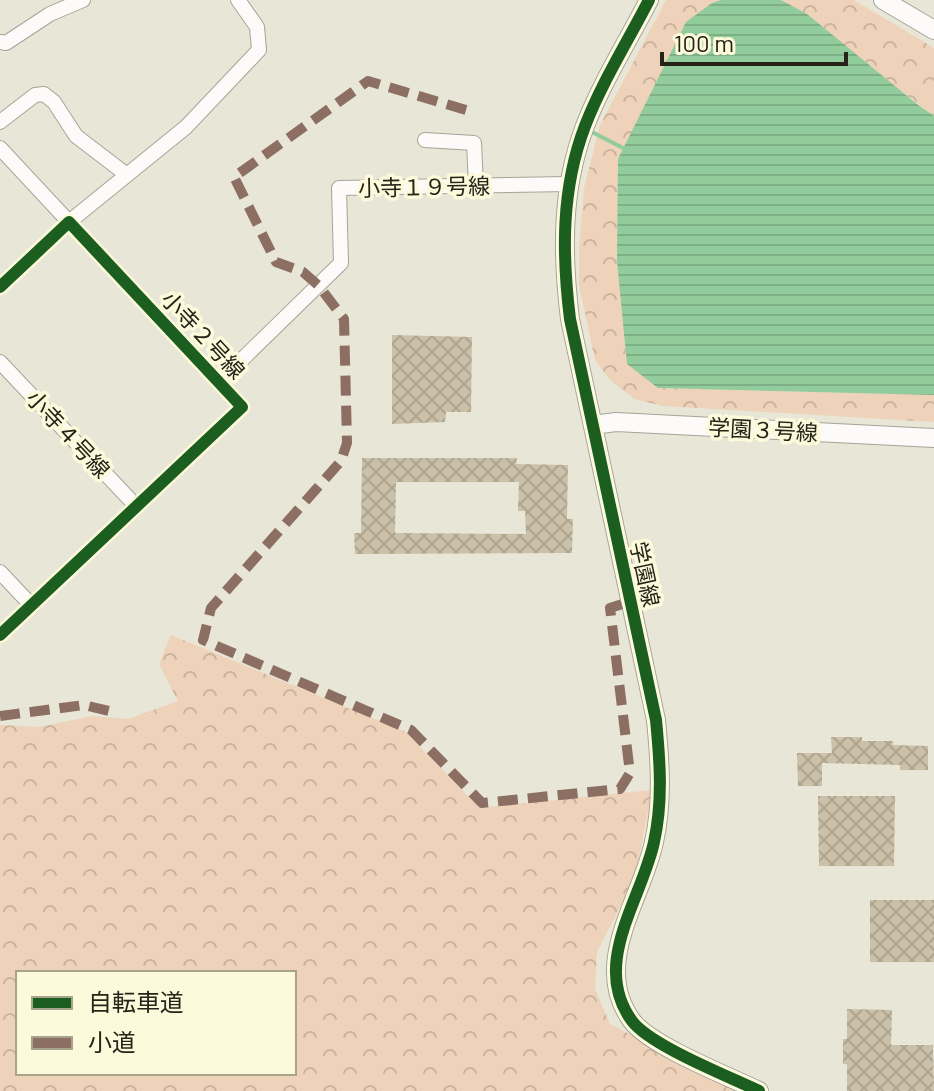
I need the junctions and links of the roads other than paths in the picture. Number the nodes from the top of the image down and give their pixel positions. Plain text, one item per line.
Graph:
1 (83, 0) edge
2 (238, 0) edge
3 (649, 0) edge
4 (883, 0) edge
5 (934, 30) edge
6 (0, 42) edge
7 (0, 122) edge
8 (425, 140) dead end
9 (0, 148) edge
10 (127, 175) junction
11 (569, 184) junction
12 (476, 186) junction
13 (69, 222) junction
14 (0, 287) edge
15 (0, 362) edge
16 (220, 381) junction
17 (593, 425) junction
18 (934, 438) edge
19 (136, 506) junction
20 (0, 572) edge
21 (32, 606) junction
22 (0, 635) edge
23 (759, 1091) edge

1 - 6 street
2 - 10 street
3 - 11 street, 学園線
4 - 5 street
7 - 10 street
8 - 12 street
9 - 13 street, 小寺２号線
10 - 13 street
11 - 12 street, 小寺１９号線
11 - 17 street, 学園線
12 - 16 street, 小寺１９号線
13 - 14 street
13 - 16 street, 小寺２号線
15 - 19 street, 小寺４号線
16 - 19 street, 小寺２号線
17 - 18 street, 学園３号線
17 - 23 street, 学園線
19 - 21 street, 小寺２号線
20 - 21 street
21 - 22 street, 小寺２号線

